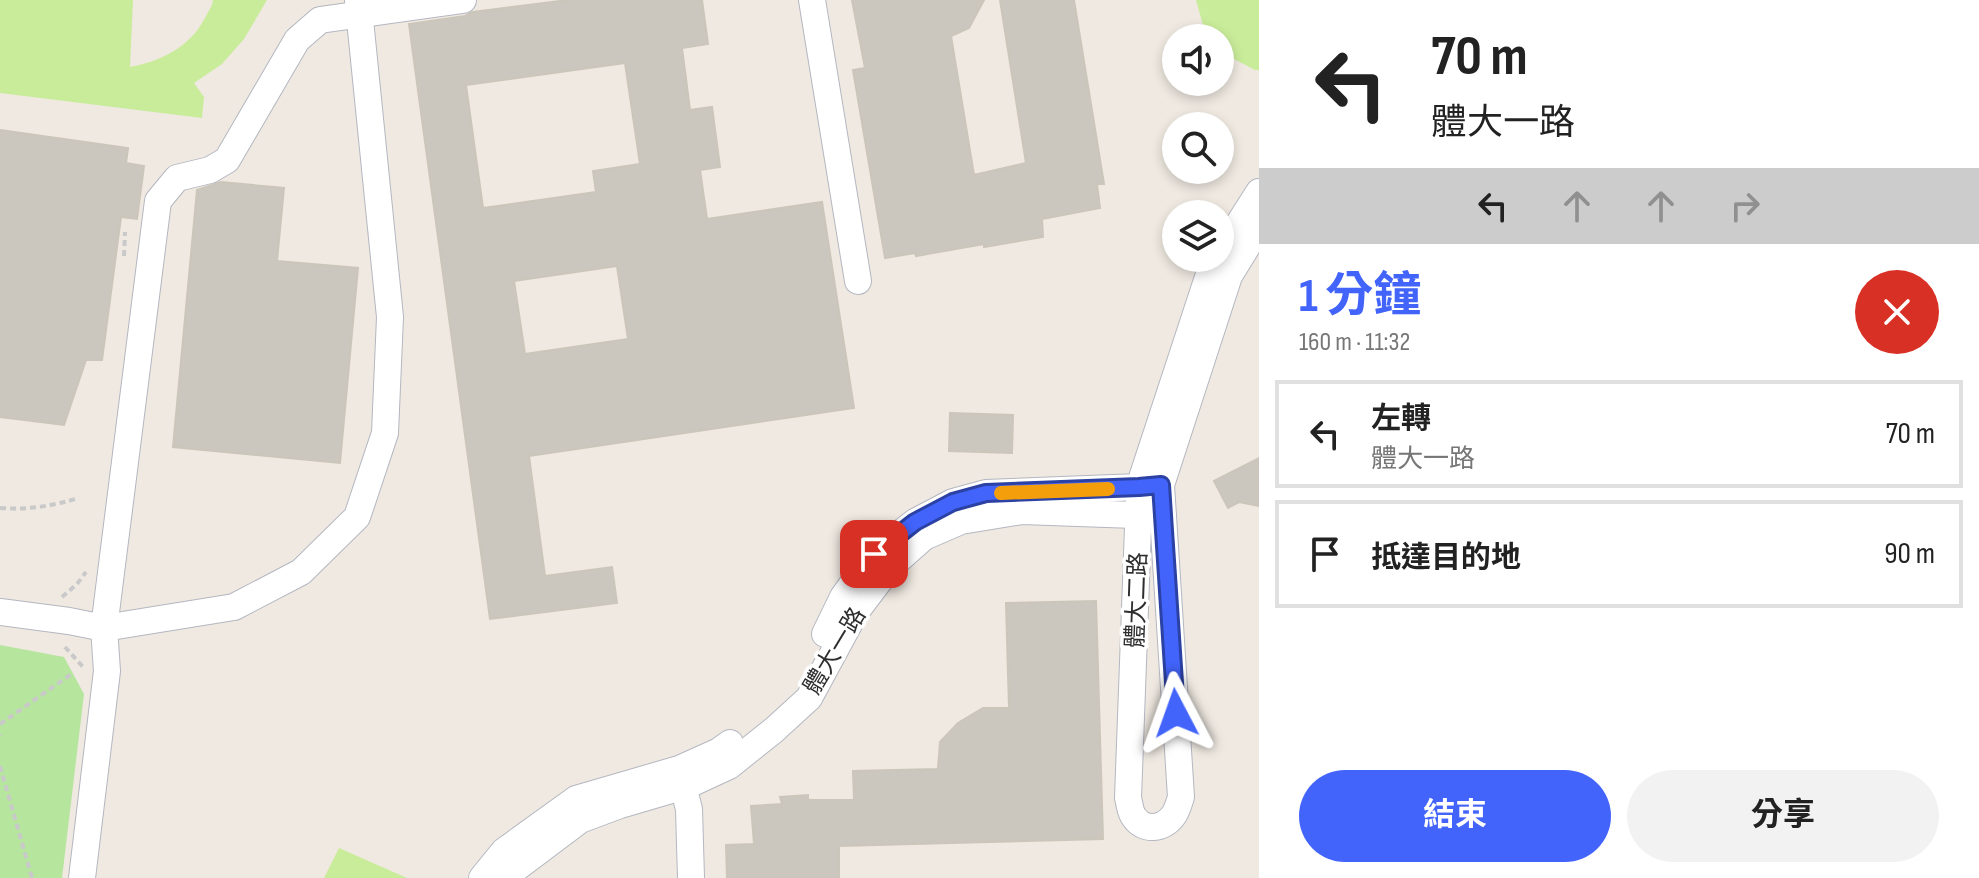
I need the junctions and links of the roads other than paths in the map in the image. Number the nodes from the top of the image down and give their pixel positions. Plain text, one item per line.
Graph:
1 (463, 0) edge
2 (812, 0) edge
3 (358, 8) edge
4 (1259, 192) edge
5 (1259, 227) edge
6 (1234, 231) edge
7 (1210, 272) edge
8 (858, 281) dead end
9 (1150, 486) junction
10 (1152, 515) junction
11 (0, 612) edge
12 (104, 628) junction
13 (681, 777) junction
14 (82, 878) edge
15 (482, 878) edge
16 (509, 878) edge
17 (691, 878) edge

1 - 3 street
2 - 8 street
3 - 12 street
3 - 12 street
4 - 6 street
5 - 9 street
7 - 9 street
9 - 10 street, 體大二路
9 - 13 street, 體大一路
10 - 10 street, 體大二路
10 - 13 street, 體大一路
11 - 12 street
12 - 14 street
13 - 15 street, 體大一路
13 - 16 street, 體大一路
13 - 17 street

